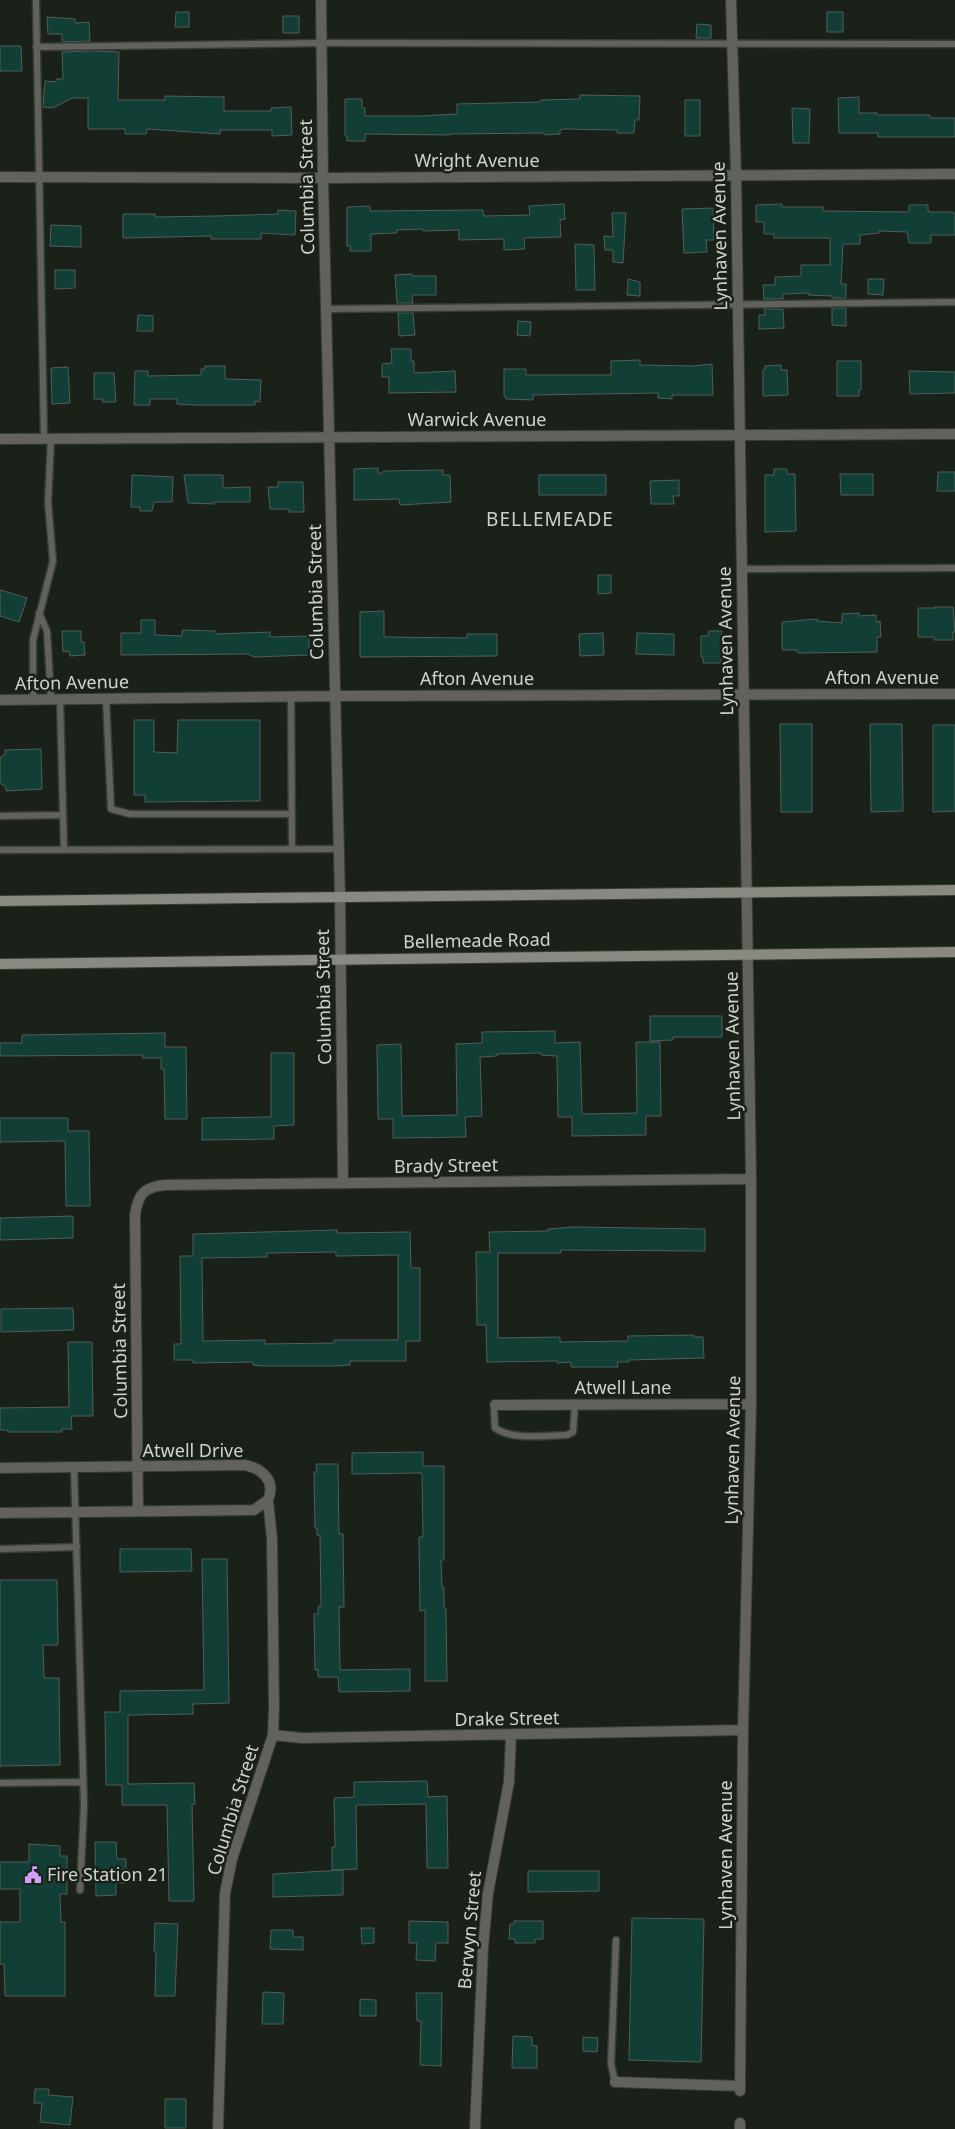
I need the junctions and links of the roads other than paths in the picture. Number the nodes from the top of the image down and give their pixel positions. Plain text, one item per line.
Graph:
1 (36, 0) edge
2 (321, 0) edge
3 (731, 0) edge
4 (321, 43) junction
5 (732, 44) junction
6 (955, 44) edge
7 (36, 47) junction
8 (955, 174) edge
9 (736, 175) junction
10 (0, 177) edge
11 (38, 177) junction
12 (323, 178) junction
13 (955, 302) edge
14 (738, 304) junction
15 (326, 309) junction
16 (955, 434) edge
17 (739, 435) junction
18 (330, 437) junction
19 (0, 439) edge
20 (48, 439) junction
21 (955, 568) edge
22 (742, 569) junction
23 (39, 613) junction
24 (743, 694) junction
25 (955, 694) edge
26 (291, 696) junction
27 (334, 696) junction
28 (56, 699) junction
29 (106, 699) junction
30 (0, 700) edge
31 (33, 700) junction
32 (63, 814) junction
33 (292, 814) junction
34 (0, 816) edge
35 (292, 849) junction
36 (338, 849) junction
37 (0, 850) edge
38 (64, 850) junction
39 (955, 890) edge
40 (748, 892) junction
41 (340, 898) junction
42 (0, 901) edge
43 (955, 952) edge
44 (748, 954) junction
45 (340, 959) junction
46 (0, 964) edge
47 (751, 1180) junction
48 (343, 1183) junction
49 (142, 1192) joint
50 (575, 1404) junction
51 (751, 1404) junction
52 (495, 1405) joint
53 (138, 1467) junction
54 (0, 1468) edge
55 (74, 1468) junction
56 (268, 1500) junction
57 (76, 1512) junction
58 (138, 1512) junction
59 (0, 1513) edge
60 (77, 1547) junction
61 (0, 1549) edge
62 (743, 1730) junction
63 (273, 1735) junction
64 (511, 1736) junction
65 (83, 1782) junction
66 (0, 1783) edge
67 (80, 1890) dead end
68 (616, 1940) dead end
69 (615, 2082) joint
70 (218, 2129) edge
71 (475, 2129) edge

1 - 7 lane
2 - 4 street, Columbia Street
3 - 5 street, Lynhaven Avenue
4 - 5 lane
4 - 7 lane
4 - 12 street, Columbia Street
5 - 6 lane
5 - 9 street, Lynhaven Avenue
7 - 11 lane
8 - 9 street, Wright Avenue
9 - 12 street, Wright Avenue
9 - 14 street, Lynhaven Avenue
10 - 11 street, Wright Avenue
11 - 12 street, Wright Avenue
11 - 20 lane
12 - 15 street, Columbia Street
13 - 14 lane
14 - 15 lane
14 - 17 street, Lynhaven Avenue
15 - 18 street, Columbia Street
16 - 17 street, Warwick Avenue
17 - 18 street, Warwick Avenue
17 - 22 street, Lynhaven Avenue
18 - 20 street, Warwick Avenue
18 - 27 street, Columbia Street
19 - 20 street, Warwick Avenue
20 - 23 lane
21 - 22 lane
22 - 24 street, Lynhaven Avenue
23 - 28 lane
23 - 31 lane
24 - 25 street, Afton Avenue
24 - 27 street, Afton Avenue
24 - 40 street, Lynhaven Avenue
26 - 27 street, Afton Avenue
26 - 29 street, Afton Avenue
26 - 33 lane
27 - 36 street, Columbia Street
28 - 29 street, Afton Avenue
28 - 31 street, Afton Avenue
28 - 32 lane
29 - 33 lane
30 - 31 street, Afton Avenue
32 - 34 lane
32 - 38 lane
33 - 35 lane
35 - 36 lane
35 - 38 lane
36 - 41 street, Columbia Street
37 - 38 lane
39 - 40 main road
40 - 41 main road
40 - 44 street, Lynhaven Avenue
41 - 42 main road
41 - 45 street, Columbia Street
43 - 44 main road, Bellemeade Road
44 - 45 main road, Bellemeade Road
44 - 47 street, Lynhaven Avenue
45 - 46 main road, Bellemeade Road
45 - 48 street, Columbia Street
47 - 48 street, Brady Street
47 - 51 street, Lynhaven Avenue
48 - 49 street, Brady Street
49 - 53 street, Columbia Street
50 - 51 street, Atwell Lane
50 - 52 street, Atwell Lane
50 - 52 lane
51 - 62 street, Lynhaven Avenue
53 - 55 street, Atwell Drive
53 - 56 street, Atwell Drive
53 - 58 street, Columbia Street
54 - 55 street, Atwell Drive
55 - 57 lane
56 - 58 street
56 - 63 street, Columbia Street
57 - 58 street
57 - 59 street
57 - 60 lane
60 - 61 lane
60 - 65 lane
62 - 64 street, Drake Street
62 - 69 street, Lynhaven Avenue
63 - 64 street, Drake Street
63 - 70 street, Columbia Street
64 - 71 street, Berwyn Street
65 - 66 lane
65 - 67 lane
68 - 69 lane

